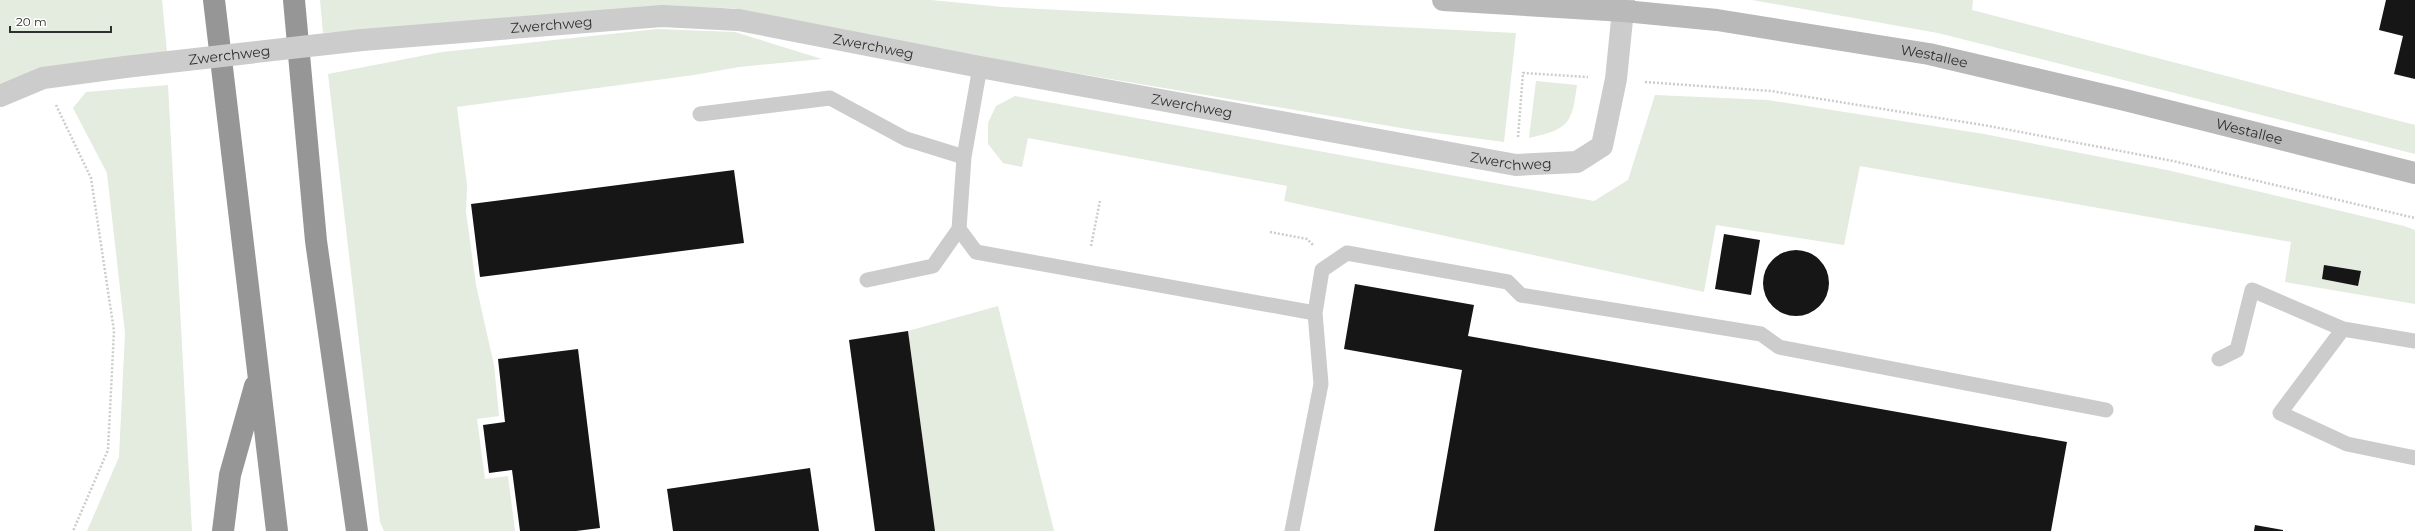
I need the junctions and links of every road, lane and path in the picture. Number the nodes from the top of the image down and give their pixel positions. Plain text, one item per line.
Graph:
1 (214, 0) edge
2 (294, 0) edge
3 (1443, 0) edge
4 (1624, 5) edge
5 (980, 67) junction
6 (43, 78) junction
7 (1616, 79) junction
8 (0, 96) edge
9 (700, 114) dead end
10 (964, 157) junction
11 (1516, 165) junction
12 (2415, 173) edge
13 (1100, 201) dead end
14 (2415, 218) edge
15 (959, 229) junction
16 (1270, 232) dead end
17 (1332, 264) junction
18 (1086, 270) junction
19 (867, 280) dead end
20 (1315, 313) junction
21 (2343, 330) junction
22 (2415, 341) edge
23 (2219, 359) dead end
24 (258, 376) junction
25 (2106, 410) dead end
26 (2415, 458) edge
27 (73, 531) edge
28 (224, 531) edge
29 (277, 531) edge
30 (357, 531) edge
31 (1292, 531) edge

1 - 24 highway
2 - 30 highway
3 - 4 main road, Westallee
4 - 7 street, Zwerchweg
4 - 12 main road, Westallee
5 - 6 street, Zwerchweg, bridge
5 - 10 lane
5 - 11 street, Zwerchweg
6 - 8 street, Zwerchweg
6 - 27 path
7 - 11 street, Zwerchweg
7 - 11 path
7 - 14 path
9 - 10 lane
10 - 15 lane
13 - 18 path
15 - 18 lane
15 - 19 lane
16 - 17 path
17 - 20 lane
17 - 25 lane
18 - 20 lane
20 - 31 lane
21 - 22 lane
21 - 23 lane
21 - 26 lane
24 - 28 highway
24 - 29 highway

